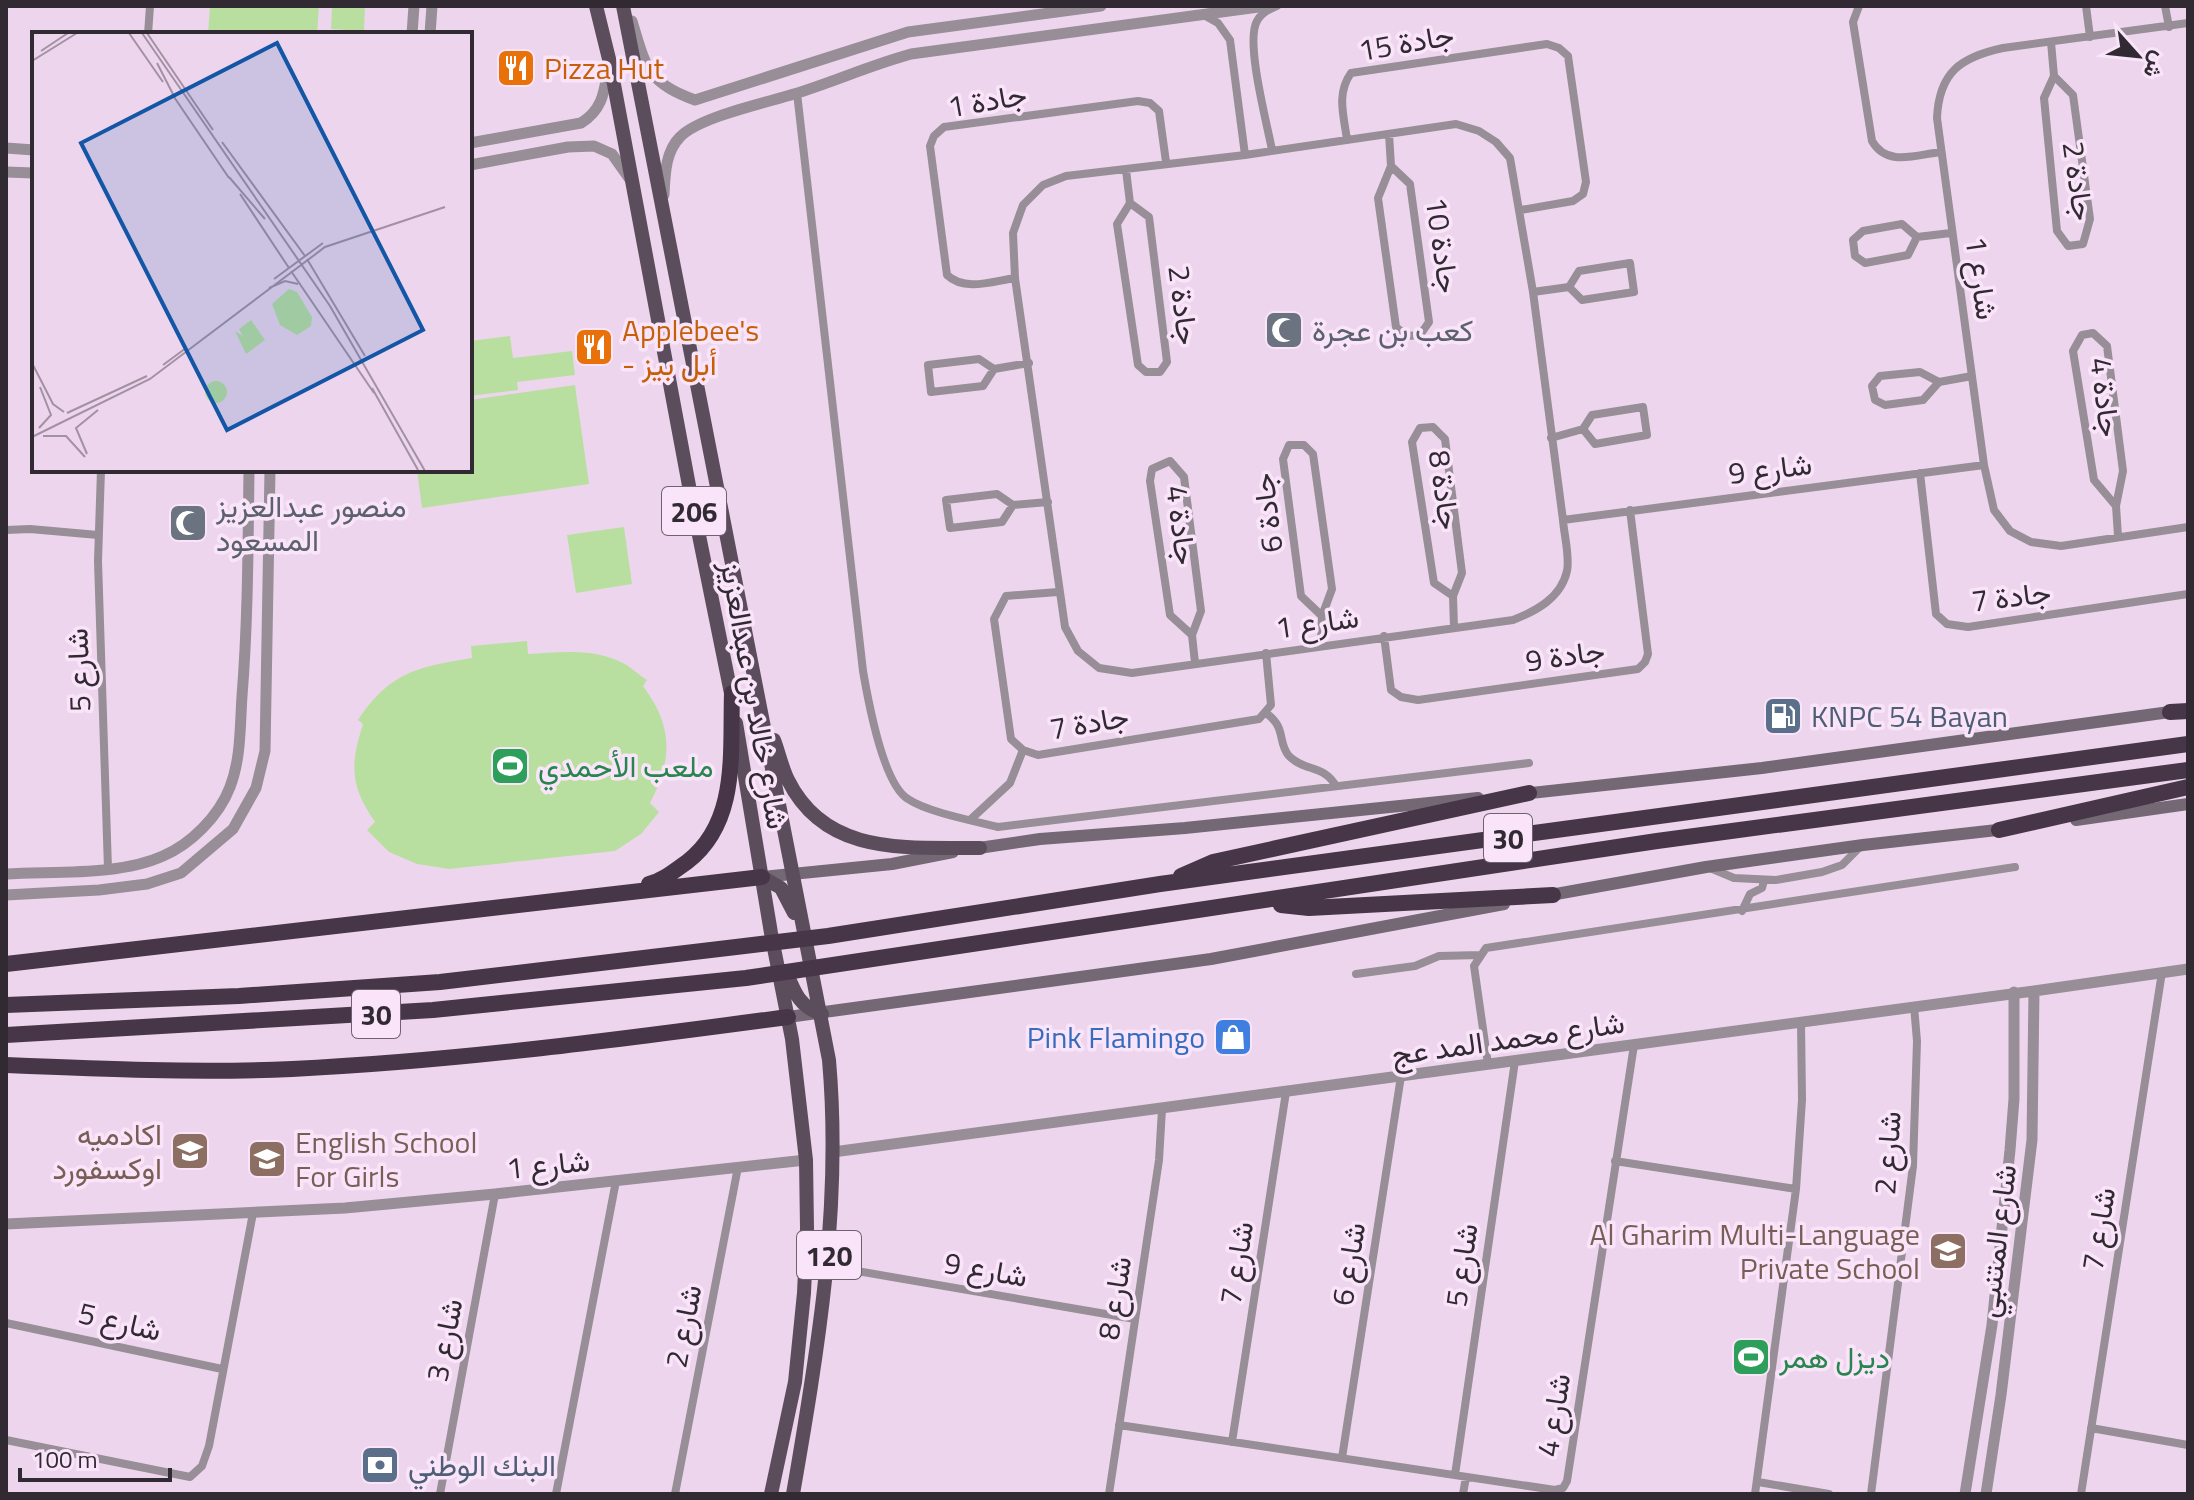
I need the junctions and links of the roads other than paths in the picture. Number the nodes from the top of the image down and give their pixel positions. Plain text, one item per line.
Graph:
1 (150, 6) edge
2 (414, 6) edge
3 (432, 6) edge
4 (596, 6) edge
5 (625, 6) edge
6 (1101, 6) edge
7 (1266, 6) edge
8 (1277, 6) edge
9 (1859, 6) edge
10 (2086, 6) edge
11 (2165, 6) edge
12 (1057, 12) junction
13 (1201, 13) junction
14 (1013, 18) junction
15 (2188, 23) edge
16 (2169, 27) junction
17 (148, 32) edge
18 (412, 32) edge
19 (430, 32) edge
20 (1060, 35) junction
21 (2090, 37) junction
22 (1015, 41) junction
23 (2051, 42) junction
24 (610, 63) junction
25 (2054, 76) junction
26 (797, 93) junction
27 (710, 97) junction
28 (713, 120) junction
29 (549, 128) junction
30 (1389, 134) junction
31 (1347, 140) junction
32 (472, 143) edge
33 (6, 148) edge
34 (32, 150) edge
35 (1272, 150) junction
36 (552, 151) junction
37 (1941, 152) junction
38 (1245, 155) junction
39 (1166, 162) junction
40 (472, 165) edge
41 (1391, 166) junction
42 (1126, 170) junction
43 (6, 172) edge
44 (32, 173) edge
45 (633, 184) junction
46 (1130, 203) junction
47 (1521, 210) junction
48 (662, 213) junction
49 (1951, 233) junction
50 (1917, 237) junction
51 (1015, 278) junction
52 (1569, 287) junction
53 (1533, 292) junction
54 (1029, 363) junction
55 (994, 369) junction
56 (1972, 376) junction
57 (1939, 382) junction
58 (1583, 429) junction
59 (1551, 438) junction
60 (1984, 465) junction
61 (101, 472) edge
62 (249, 472) edge
63 (270, 472) edge
64 (1920, 473) junction
65 (715, 483) junction
66 (690, 491) junction
67 (1048, 502) junction
68 (1013, 505) junction
69 (2116, 506) junction
70 (1630, 510) junction
71 (1563, 520) junction
72 (2188, 527) edge
73 (6, 530) edge
74 (98, 535) junction
75 (2118, 536) junction
76 (1058, 592) junction
77 (2188, 594) edge
78 (1453, 596) junction
79 (247, 613) junction
80 (268, 613) junction
81 (1322, 616) junction
82 (1454, 628) junction
83 (247, 634) junction
84 (267, 635) junction
85 (1192, 635) junction
86 (1384, 636) junction
87 (1321, 645) junction
88 (1266, 653) junction
89 (1195, 663) junction
90 (732, 693) junction
91 (757, 694) junction
92 (2188, 710) edge
93 (2170, 712) joint
94 (1266, 713) junction
95 (2188, 744) edge
96 (1023, 750) junction
97 (1529, 763) dead end
98 (2188, 770) edge
99 (1336, 786) junction
100 (2188, 787) edge
101 (1529, 793) junction
102 (2188, 804) edge
103 (970, 820) junction
104 (1999, 830) junction
105 (1863, 845) junction
106 (980, 848) junction
107 (1706, 867) junction
108 (2015, 867) dead end
109 (108, 869) junction
110 (6, 874) edge
111 (793, 874) junction
112 (762, 877) junction
113 (1764, 881) junction
114 (1160, 884) junction
115 (6, 895) edge
116 (616, 895) junction
117 (1553, 895) junction
118 (1260, 903) junction
119 (1742, 911) junction
120 (771, 933) junction
121 (1480, 955) junction
122 (6, 964) edge
123 (2188, 969) edge
124 (2162, 972) junction
125 (1356, 974) dead end
126 (814, 978) junction
127 (2034, 991) junction
128 (2014, 992) junction
129 (6, 1005) edge
130 (1914, 1006) junction
131 (822, 1014) junction
132 (788, 1017) junction
133 (1801, 1021) junction
134 (6, 1035) edge
135 (1634, 1045) junction
136 (1515, 1061) junction
137 (1488, 1064) junction
138 (6, 1065) edge
139 (1401, 1076) junction
140 (1286, 1092) junction
141 (1162, 1109) junction
142 (833, 1152) junction
143 (806, 1160) junction
144 (1615, 1161) junction
145 (738, 1167) junction
146 (616, 1181) junction
147 (1796, 1189) junction
148 (495, 1194) junction
149 (253, 1213) junction
150 (6, 1224) edge
151 (828, 1266) junction
152 (1135, 1319) junction
153 (6, 1323) edge
154 (222, 1369) junction
155 (1119, 1425) junction
156 (2091, 1428) junction
157 (6, 1440) edge
158 (1232, 1442) junction
159 (2188, 1445) edge
160 (1342, 1458) junction
161 (1455, 1475) junction
162 (1466, 1477) junction
163 (1758, 1482) junction
164 (772, 1488) edge
165 (794, 1490) edge
166 (440, 1494) edge
167 (556, 1494) edge
168 (675, 1494) edge
169 (1109, 1494) edge
170 (1463, 1494) edge
171 (1755, 1494) edge
172 (1829, 1494) edge
173 (1871, 1494) edge
174 (1965, 1494) edge
175 (1986, 1494) edge
176 (2081, 1494) edge

1 - 17 street
2 - 18 street
3 - 19 street
4 - 24 main road, شارع خالد بن عبدالعزيز / 206
5 - 27 street
5 - 48 main road, شارع خالد بن عبدالعزيز / 206
6 - 12 street
7 - 13 street
8 - 35 street
9 - 37 street
10 - 21 street
11 - 16 street
12 - 14 street
12 - 20 street
13 - 20 street
13 - 38 street
14 - 22 street
14 - 27 street
15 - 16 street, شارع 1
16 - 21 street, شارع 1
20 - 22 street
21 - 23 street, شارع 1
22 - 26 street
23 - 25 street, جادة 2
23 - 37 street, شارع 1
24 - 29 street
24 - 45 main road, شارع خالد بن عبدالعزيز / 206
25 - 25 street, جادة 2
26 - 28 street
26 - 103 street
27 - 28 street
28 - 48 street
29 - 32 street
29 - 36 street
30 - 31 street, شارع 1
30 - 41 street, جادة 10
30 - 47 street, شارع 1
31 - 35 street, شارع 1
31 - 47 street, جادة 15
33 - 34 street
35 - 38 street, شارع 1
36 - 40 street
36 - 45 street
37 - 49 street, شارع 1
38 - 39 street, شارع 1
39 - 42 street, شارع 1
39 - 51 street, جادة 1
41 - 41 street, جادة 10
42 - 46 street, جادة 2
42 - 51 street, شارع 1
43 - 44 street
45 - 66 main road, شارع خالد بن عبدالعزيز / 206
46 - 46 street, جادة 2
47 - 53 street, شارع 1
48 - 65 main road, شارع خالد بن عبدالعزيز / 206
49 - 50 street
49 - 56 street, شارع 1
50 - 50 street
51 - 54 street, شارع 1
52 - 52 street
52 - 53 street
53 - 59 street, شارع 1
54 - 55 street
54 - 67 street, شارع 1
55 - 55 street
56 - 57 street
56 - 60 street, شارع 1
57 - 57 street
58 - 58 street
58 - 59 street
59 - 71 street, شارع 1
60 - 64 street, شارع 9
60 - 75 street, شارع 1
61 - 74 street, شارع 5
62 - 79 street
63 - 80 street
64 - 70 street, شارع 9
64 - 77 street, جادة 7
65 - 66 main road
65 - 91 main road, شارع خالد بن عبدالعزيز / 206
66 - 90 main road, شارع خالد بن عبدالعزيز / 206
67 - 68 street
67 - 76 street, شارع 1
68 - 68 street
69 - 69 street, جادة 4
69 - 75 street, جادة 4
70 - 71 street, شارع 9
70 - 86 street, جادة 9
71 - 82 street, شارع 1
72 - 75 street, شارع 1
73 - 74 street
74 - 109 street, شارع 5
76 - 89 street, شارع 1
76 - 96 street, جادة 7
78 - 78 street, جادة 8
78 - 82 street, جادة 8
79 - 80 street
79 - 83 street
80 - 84 street
81 - 81 street, جادة 6
81 - 87 street, جادة 6
82 - 86 street, شارع 1
83 - 84 street
83 - 109 street
84 - 115 street
85 - 85 street, جادة 4
85 - 89 street, جادة 4
86 - 87 street, شارع 1
87 - 88 street, شارع 1
88 - 89 street, شارع 1
88 - 94 street
90 - 112 main road, شارع خالد بن عبدالعزيز / 206
90 - 116 highway
91 - 106 main road
91 - 111 main road, شارع خالد بن عبدالعزيز / 206
92 - 93 highway
93 - 101 main road
94 - 96 street, جادة 7
94 - 99 street
95 - 114 highway, 30
96 - 103 street
97 - 99 street
98 - 118 highway, 30
99 - 103 street
100 - 104 highway
101 - 106 main road
101 - 114 highway
102 - 104 main road
104 - 105 main road
105 - 107 main road
105 - 113 street
106 - 111 main road
107 - 113 street
107 - 117 main road
108 - 119 street
109 - 110 street
111 - 112 main road
111 - 126 main road, شارع خالد بن عبدالعزيز / 206
112 - 116 highway
112 - 120 main road, شارع خالد بن عبدالعزيز / 206
112 - 126 main road
113 - 119 street
114 - 129 highway, 30
116 - 122 highway
117 - 118 highway
117 - 131 main road
118 - 134 highway, 30
119 - 121 street
120 - 131 main road
120 - 132 main road, شارع خالد بن عبدالعزيز / 206
121 - 125 street
121 - 137 street
123 - 124 street, شارع محمد المد عج
124 - 127 street, شارع محمد المد عج
124 - 156 street, شارع 7
126 - 131 main road, شارع خالد بن عبدالعزيز / 206
127 - 128 street, شارع محمد المد عج
127 - 175 street, شارع المتنبي
128 - 130 street, شارع محمد المد عج
128 - 174 street, شارع المتنبي
130 - 133 street, شارع محمد المد عج
130 - 173 street, شارع 2
131 - 132 main road
131 - 142 main road, 120
132 - 138 highway
132 - 143 main road, 120
133 - 135 street, شارع محمد المد عج
133 - 147 street
135 - 136 street, شارع محمد المد عج
135 - 144 street, شارع 4
136 - 137 street, شارع محمد المد عج
136 - 161 street, شارع 5
137 - 139 street, شارع محمد المد عج
139 - 140 street, شارع محمد المد عج
139 - 160 street, شارع 6
140 - 141 street, شارع محمد المد عج
140 - 158 street, شارع 7
141 - 142 street, شارع محمد المد عج
141 - 152 street, شارع 8
142 - 151 main road, 120
143 - 145 street, شارع 1
143 - 164 main road, 120
144 - 147 street
144 - 162 street, شارع 4
145 - 146 street, شارع 1
145 - 168 street, شارع 2
146 - 148 street, شارع 1
146 - 167 street
147 - 163 street
148 - 149 street, شارع 1
148 - 166 street, شارع 3
149 - 150 street, شارع 1
149 - 154 street
151 - 152 street, شارع 9
151 - 165 main road, 120
152 - 155 street, شارع 8
153 - 154 street, شارع 5
154 - 157 street
155 - 158 street, شارع 4
155 - 169 street, شارع 8
156 - 159 street
156 - 176 street, شارع 7
158 - 160 street, شارع 4
160 - 161 street, شارع 4
161 - 162 street, شارع 4
162 - 170 street
163 - 171 street
163 - 172 street
164 - 165 main road

